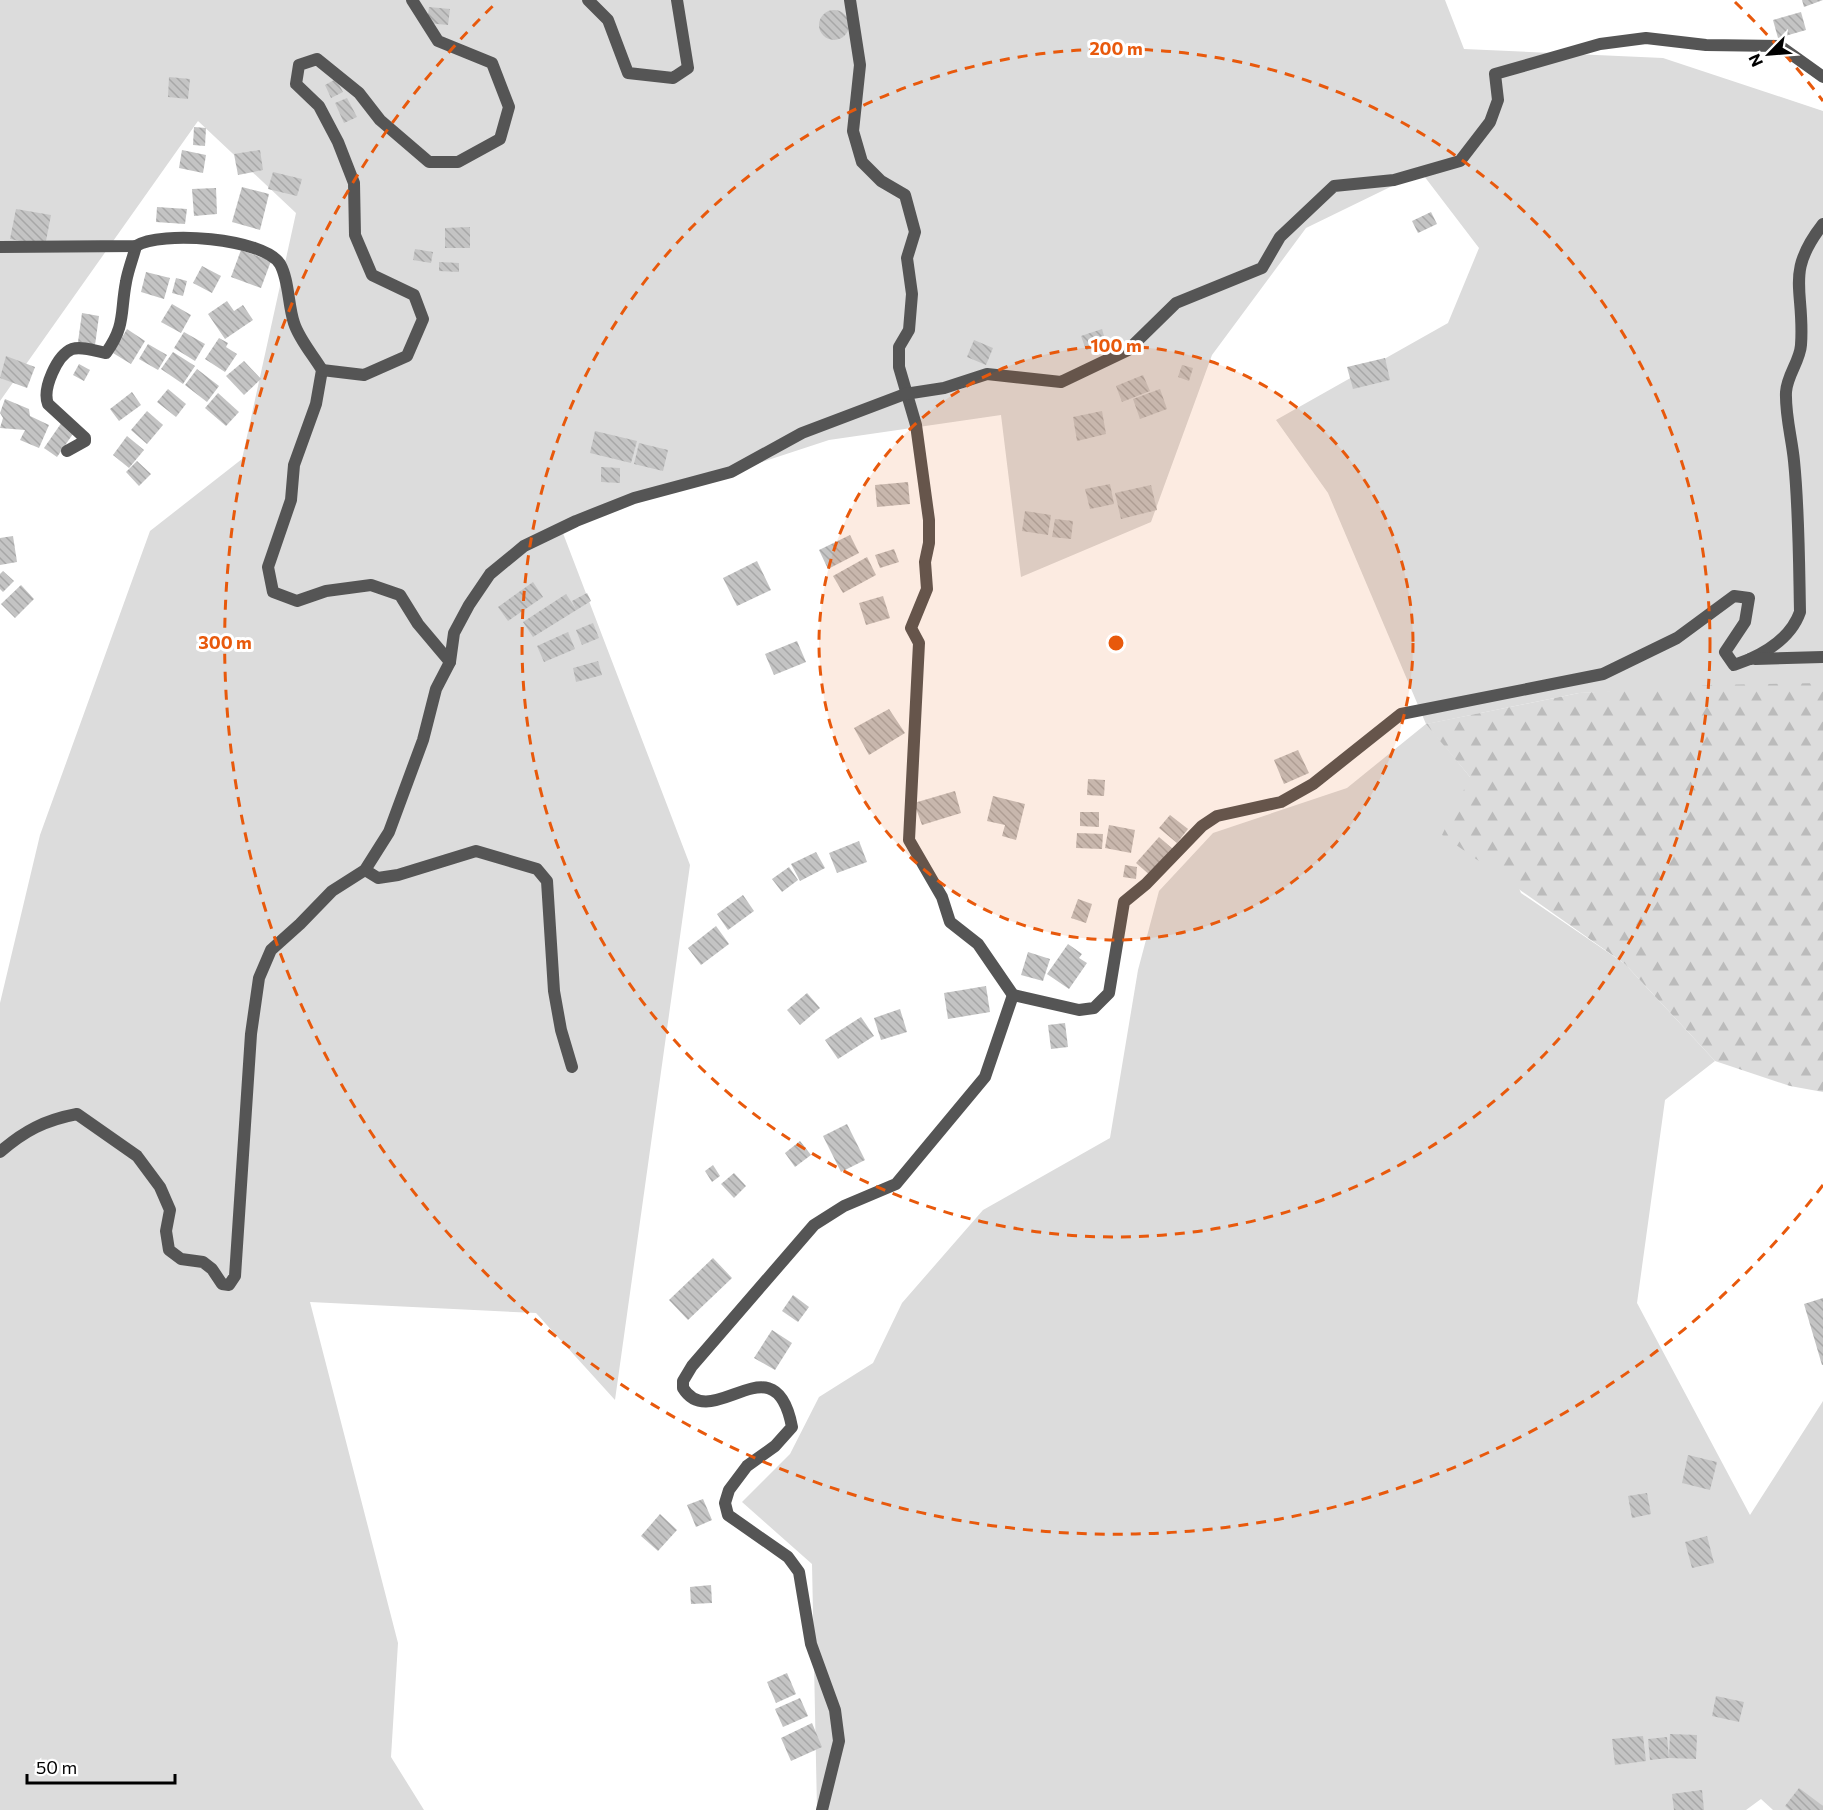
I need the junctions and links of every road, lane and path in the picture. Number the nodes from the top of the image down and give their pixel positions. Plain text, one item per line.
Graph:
1 (412, 0) edge
2 (588, 0) edge
3 (677, 0) edge
4 (850, 0) edge
5 (1823, 77) edge
6 (1823, 224) edge
7 (136, 246) junction
8 (0, 247) edge
9 (322, 370) junction
10 (905, 394) junction
11 (67, 451) dead end
12 (1823, 657) edge
13 (1750, 659) junction
14 (450, 662) junction
15 (365, 870) junction
16 (1013, 995) junction
17 (572, 1067) dead end
18 (0, 1152) edge
19 (822, 1810) edge

1 - 9 street
2 - 3 street
4 - 10 street
5 - 10 street
6 - 13 street
7 - 8 street
7 - 9 street
7 - 11 street
9 - 14 street
10 - 14 street
10 - 16 street
12 - 13 street
13 - 16 street
14 - 15 street
15 - 17 street
15 - 18 street
16 - 19 street

